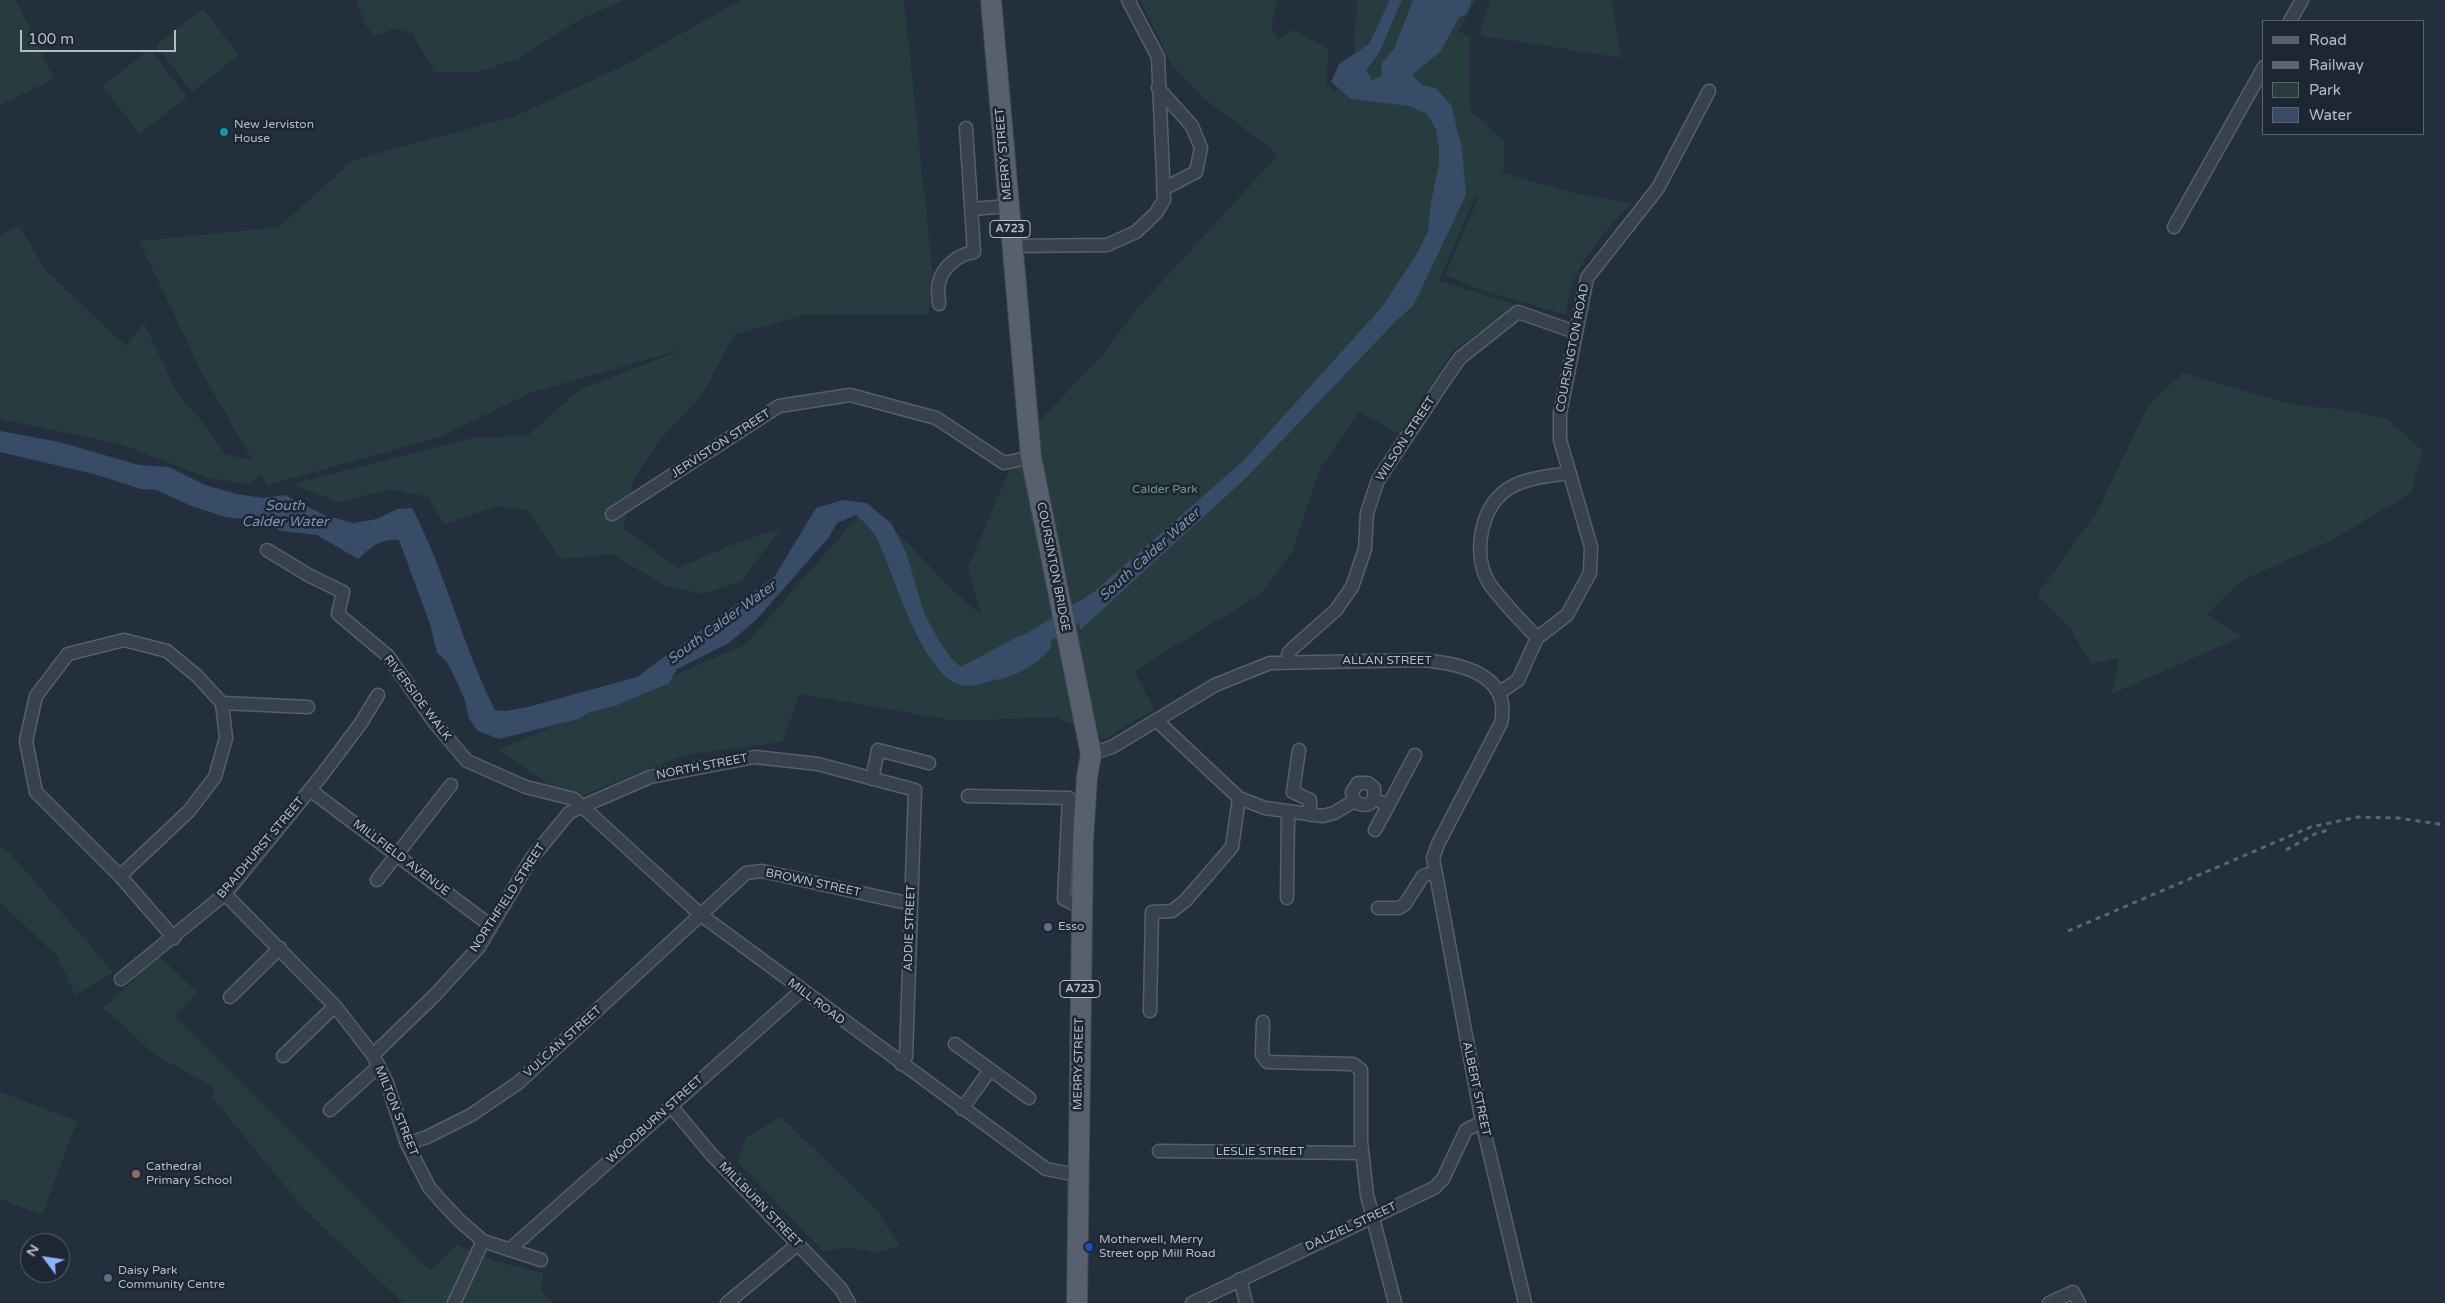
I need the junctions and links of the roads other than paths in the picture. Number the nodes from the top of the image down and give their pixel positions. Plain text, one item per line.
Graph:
1 (991, 0) edge
2 (1128, 0) edge
3 (2302, 0) edge
4 (2291, 20) edge
5 (2262, 70) edge
6 (1158, 88) junction
7 (1709, 91) dead end
8 (966, 128) dead end
9 (1164, 189) junction
10 (1008, 206) junction
11 (973, 210) junction
12 (2174, 226) dead end
13 (1012, 246) junction
14 (939, 304) dead end
15 (1575, 332) junction
16 (1031, 457) junction
17 (1570, 473) junction
18 (612, 514) dead end
19 (267, 550) dead end
20 (1537, 638) junction
21 (1289, 662) junction
22 (1075, 678) joint
23 (1499, 692) junction
24 (378, 695) dead end
25 (222, 702) junction
26 (308, 707) dead end
27 (1156, 720) junction
28 (1299, 750) dead end
29 (1091, 754) junction
30 (1415, 756) dead end
31 (930, 763) dead end
32 (872, 779) junction
33 (451, 785) dead end
34 (310, 790) junction
35 (915, 790) joint
36 (968, 796) dead end
37 (1239, 798) junction
38 (1374, 798) junction
39 (1354, 801) junction
40 (577, 803) junction
41 (1388, 806) junction
42 (1288, 812) junction
43 (1310, 816) junction
44 (1375, 830) dead end
45 (396, 855) junction
46 (1435, 872) junction
47 (120, 876) junction
48 (377, 880) dead end
49 (225, 894) junction
50 (1287, 898) dead end
51 (911, 904) junction
52 (1082, 908) junction
53 (1378, 908) dead end
54 (701, 915) junction
55 (492, 926) junction
56 (174, 938) junction
57 (280, 948) junction
58 (121, 979) dead end
59 (801, 991) junction
60 (230, 996) dead end
61 (335, 1006) junction
62 (1150, 1011) dead end
63 (1263, 1022) dead end
64 (956, 1044) dead end
65 (283, 1056) dead end
66 (376, 1061) junction
67 (901, 1064) junction
68 (990, 1070) junction
69 (1029, 1098) dead end
70 (671, 1106) junction
71 (962, 1108) junction
72 (330, 1110) dead end
73 (1482, 1122) junction
74 (407, 1144) junction
75 (1159, 1151) dead end
76 (1362, 1153) junction
77 (1078, 1175) junction
78 (1372, 1218) junction
79 (483, 1241) junction
80 (798, 1244) junction
81 (509, 1250) junction
82 (541, 1260) dead end
83 (1240, 1279) junction
84 (2076, 1298) edge
85 (454, 1303) edge
86 (727, 1303) edge
87 (849, 1303) edge
88 (1077, 1303) edge
89 (1192, 1303) edge
90 (1246, 1303) edge
91 (1395, 1303) edge
92 (1525, 1303) edge
93 (2049, 1303) edge

1 - 10 main road, MERRY STREET / A723
2 - 6 street
3 - 4 street
5 - 12 street
6 - 9 street
6 - 9 street
7 - 15 street, COURSINGTON ROAD
8 - 11 street
9 - 13 street
10 - 11 street
10 - 13 main road, MERRY STREET / A723
11 - 14 street
13 - 16 main road, MERRY STREET / A723
15 - 17 street, COURSINGTON ROAD
15 - 21 street, WILSON STREET
16 - 18 street, JERVISTON STREET
16 - 22 main road, COURSINTON BRIDGE / A723
17 - 20 street, COURSINGTON ROAD
17 - 20 street
19 - 40 street, RIVERSIDE WALK
20 - 23 street, COURSINGTON ROAD
21 - 23 street, ALLAN STREET
21 - 27 street, ALLAN STREET
22 - 29 main road, MERRY STREET / A723
23 - 46 street
24 - 34 street, BRAIDHURST STREET
25 - 26 street
25 - 47 street
25 - 47 street
27 - 29 street, ALLAN STREET
27 - 37 street
28 - 43 street
29 - 52 main road, MERRY STREET / A723
30 - 41 street
31 - 32 street
32 - 35 street, NORTH STREET
32 - 40 street, NORTH STREET
33 - 45 street
34 - 45 street, MILLFIELD AVENUE
34 - 49 street, BRAIDHURST STREET
35 - 51 street, ADDIE STREET
36 - 52 street
37 - 42 street
37 - 62 street
38 - 39 street
38 - 39 street
38 - 41 street
39 - 43 street
40 - 54 street, MILL ROAD
40 - 55 street, NORTHFIELD STREET
41 - 44 street
42 - 43 street
42 - 50 street
45 - 48 street
45 - 55 street, MILLFIELD AVENUE
46 - 53 street
46 - 73 street, ALBERT STREET
47 - 56 street
49 - 56 street, BRAIDHURST STREET
49 - 57 street, MILTON STREET
51 - 54 street, BROWN STREET
51 - 67 street, ADDIE STREET
52 - 77 main road, MERRY STREET / A723
54 - 59 street, MILL ROAD
54 - 74 street, VULCAN STREET
55 - 66 street, NORTHFIELD STREET
56 - 58 street, BRAIDHURST STREET
57 - 60 street
57 - 61 street, MILTON STREET
59 - 67 street, MILL ROAD
59 - 70 street, WOODBURN STREET
61 - 65 street
61 - 66 street, MILTON STREET
63 - 76 street
64 - 68 street
66 - 72 street, NORTHFIELD STREET
66 - 74 street, MILTON STREET
67 - 71 street, MILL ROAD
68 - 69 street
68 - 71 street
70 - 80 street, MILLBURN STREET
70 - 81 street, WOODBURN STREET
71 - 77 street, MILL ROAD
73 - 78 street, DALZIEL STREET
73 - 92 street, ALBERT STREET
74 - 79 street, MILTON STREET
75 - 76 street, LESLIE STREET
76 - 78 street
77 - 88 main road, MERRY STREET / A723
78 - 83 street, DALZIEL STREET
78 - 91 street
79 - 81 street, MILTON STREET
79 - 85 street
80 - 86 street
80 - 87 street, MILLBURN STREET
81 - 82 street, MILTON STREET
83 - 89 street, DALZIEL STREET
83 - 90 street
84 - 93 street

